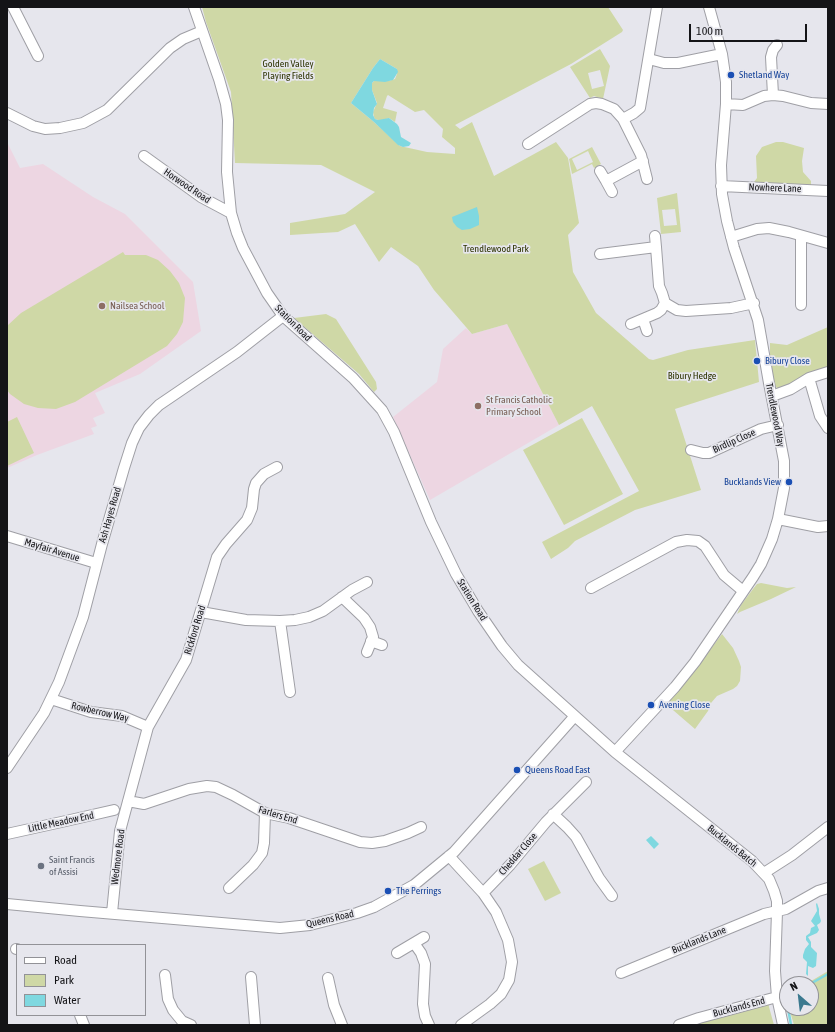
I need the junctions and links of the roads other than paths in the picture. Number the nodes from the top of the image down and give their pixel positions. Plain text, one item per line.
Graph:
1 (13, 7) edge
2 (194, 7) edge
3 (657, 7) edge
4 (709, 7) edge
5 (202, 31) junction
6 (772, 47) dead end
7 (38, 51) dead end
8 (722, 54) junction
9 (649, 59) junction
10 (773, 95) junction
11 (726, 104) junction
12 (828, 104) edge
13 (7, 113) edge
14 (623, 119) junction
15 (528, 144) dead end
16 (144, 156) dead end
17 (643, 161) junction
18 (600, 171) dead end
19 (647, 179) dead end
20 (606, 181) junction
21 (721, 186) junction
22 (828, 191) edge
23 (612, 192) dead end
24 (231, 213) junction
25 (801, 236) junction
26 (731, 237) junction
27 (828, 243) edge
28 (600, 254) dead end
29 (798, 300) dead end
30 (665, 303) junction
31 (754, 303) junction
32 (283, 316) junction
33 (643, 319) junction
34 (631, 324) dead end
35 (646, 331) dead end
36 (828, 372) edge
37 (809, 378) junction
38 (772, 396) junction
39 (778, 425) junction
40 (828, 428) edge
41 (691, 450) dead end
42 (273, 466) dead end
43 (778, 519) junction
44 (828, 526) edge
45 (7, 536) edge
46 (96, 563) junction
47 (367, 582) dead end
48 (591, 588) dead end
49 (743, 591) junction
50 (342, 597) junction
51 (200, 612) junction
52 (280, 622) junction
53 (371, 642) junction
54 (382, 645) dead end
55 (367, 652) dead end
56 (290, 692) dead end
57 (51, 699) junction
58 (574, 717) junction
59 (148, 727) junction
60 (614, 752) junction
61 (7, 768) edge
62 (583, 788) dead end
63 (128, 801) junction
64 (114, 810) dead end
65 (265, 813) junction
66 (553, 814) junction
67 (421, 827) dead end
68 (828, 828) edge
69 (7, 834) edge
70 (449, 856) junction
71 (764, 873) junction
72 (235, 887) dead end
73 (828, 888) edge
74 (606, 892) dead end
75 (483, 893) junction
76 (7, 904) edge
77 (777, 912) junction
78 (112, 913) junction
79 (424, 936) dead end
80 (414, 943) junction
81 (396, 953) dead end
82 (621, 972) dead end
83 (165, 975) dead end
84 (250, 977) dead end
85 (328, 978) dead end
86 (167, 993) junction
87 (157, 995) dead end
88 (777, 997) junction
89 (255, 1024) edge
90 (191, 1025) edge
91 (244, 1025) edge
92 (342, 1025) edge
93 (430, 1025) edge
94 (461, 1025) edge
95 (679, 1025) edge
96 (784, 1025) edge

1 - 7 street
2 - 5 street, Station Road
3 - 9 street
4 - 8 street, Trendlewood Way
5 - 13 street
5 - 24 street, Station Road
6 - 10 street
8 - 9 street
8 - 11 street, Trendlewood Way
9 - 14 street
10 - 11 street
10 - 12 street
11 - 21 street, Trendlewood Way
14 - 15 street
14 - 17 street
16 - 24 street, Horwood Road
17 - 19 street
17 - 20 street
18 - 20 street
20 - 23 street
21 - 22 street, Nowhere Lane
21 - 26 street, Trendlewood Way
24 - 32 street, Station Road
25 - 26 street
25 - 27 street
25 - 29 street
26 - 31 street, Trendlewood Way
28 - 30 street
30 - 31 street
30 - 33 street
31 - 38 street, Trendlewood Way
32 - 46 street, Ash Hayes Road
32 - 58 street, Station Road
33 - 34 street
33 - 35 street
36 - 37 street
37 - 38 street
37 - 40 street
38 - 39 street, Trendlewood Way
39 - 41 street, Birdlip Close
39 - 43 street, Trendlewood Way
42 - 51 street, Rickford Road
43 - 44 street
43 - 49 street, Trendlewood Way
45 - 46 street, Mayfair Avenue
46 - 57 street, Ash Hayes Road
47 - 50 street
48 - 49 street
49 - 60 street, Trendlewood Way
50 - 52 street
50 - 53 street
51 - 52 street
51 - 59 street, Rickford Road
52 - 56 street
53 - 54 street
53 - 55 street
57 - 59 street, Rowberrow Way
57 - 61 street, Ash Hayes Road
58 - 60 street, Station Road
58 - 70 street, Queens Road
59 - 63 street, Rickford Road
60 - 71 street, Bucklands Batch
62 - 66 street, Cheddar Close
63 - 65 street, Farlers End
63 - 78 street, Wedmore Road
64 - 69 street, Little Meadow End
65 - 67 street, Farlers End
65 - 72 street
66 - 74 street
66 - 75 street, Cheddar Close
68 - 71 street
70 - 75 street
70 - 78 street, Queens Road
71 - 77 street, Bucklands Batch
73 - 77 street, Bucklands Lane
75 - 94 street
76 - 78 street, Queens Road
77 - 82 street, Bucklands Lane
77 - 88 street, Bucklands Batch
79 - 80 street
80 - 81 street
80 - 93 street
83 - 86 street
84 - 89 street
85 - 92 street
86 - 87 street
86 - 90 street
88 - 95 street, Bucklands End
88 - 96 street, Bucklands Batch
89 - 91 street

